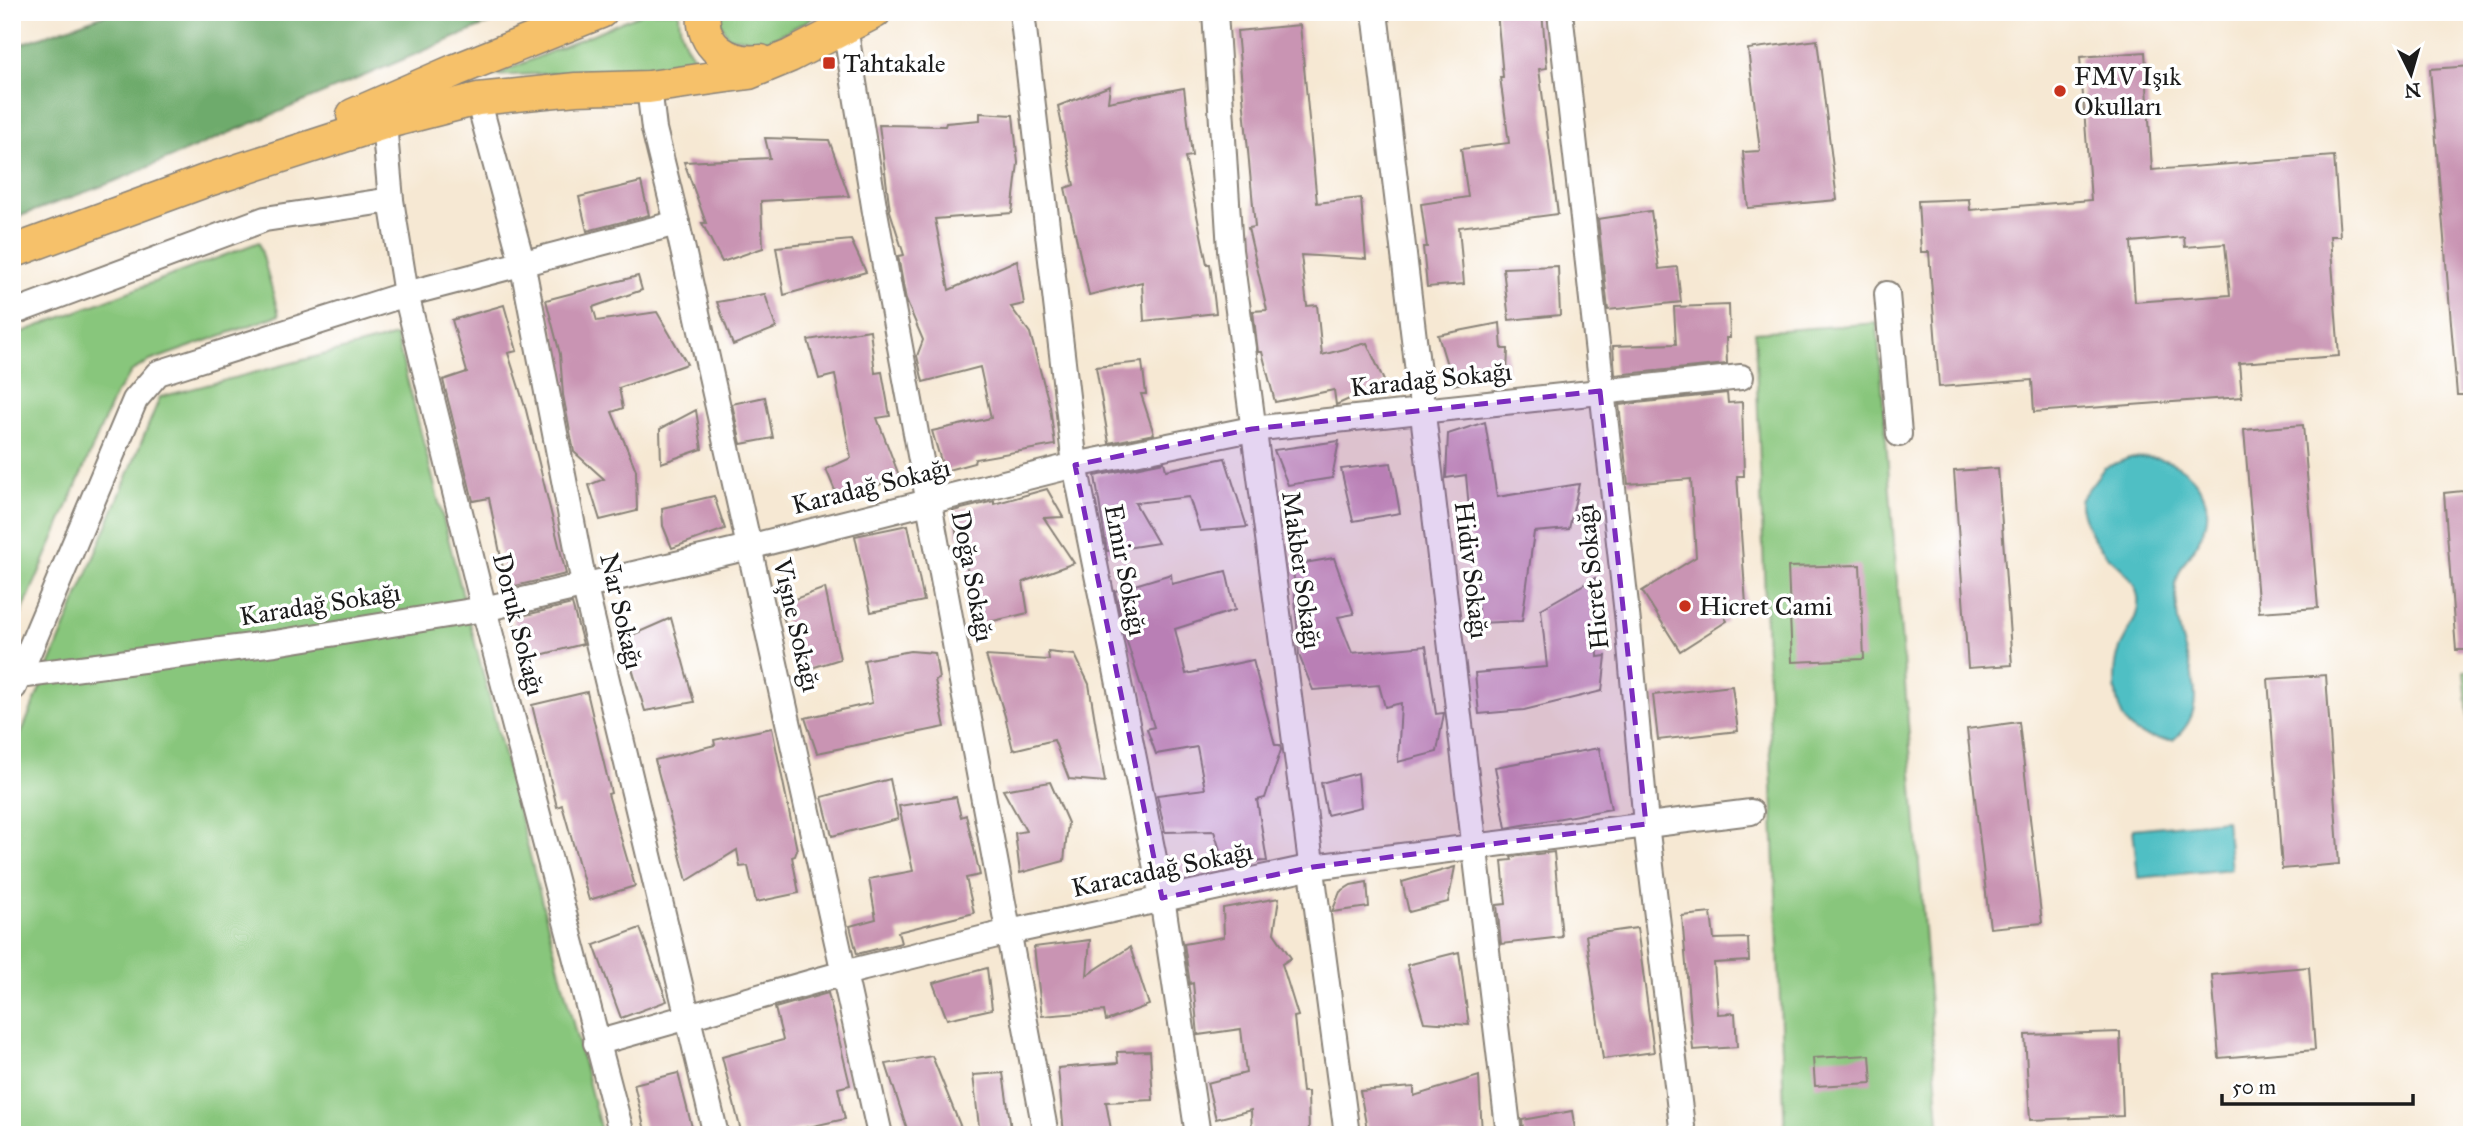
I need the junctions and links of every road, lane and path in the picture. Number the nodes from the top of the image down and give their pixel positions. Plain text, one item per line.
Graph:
1 (601, 12) edge
2 (704, 12) edge
3 (875, 12) edge
4 (1021, 12) edge
5 (1215, 12) edge
6 (1375, 12) edge
7 (1560, 12) edge
8 (845, 27) junction
9 (790, 57) junction
10 (649, 88) junction
11 (478, 99) junction
12 (384, 122) junction
13 (205, 181) junction
14 (391, 200) junction
15 (677, 223) junction
16 (12, 252) edge
17 (522, 262) junction
18 (406, 294) junction
19 (1887, 294) dead end
20 (12, 313) edge
21 (1741, 377) dead end
22 (1600, 391) junction
23 (1421, 410) junction
24 (1252, 429) junction
25 (1899, 434) dead end
26 (1075, 465) junction
27 (929, 503) junction
28 (749, 547) junction
29 (584, 584) junction
30 (484, 609) junction
31 (15, 683) edge
32 (1751, 812) dead end
33 (1646, 824) junction
34 (1476, 846) junction
35 (1313, 867) junction
36 (1162, 898) junction
37 (1009, 932) junction
38 (844, 973) junction
39 (688, 1017) junction
40 (597, 1043) junction
41 (622, 1135) edge
42 (716, 1135) edge
43 (880, 1135) edge
44 (1046, 1135) edge
45 (1198, 1135) edge
46 (1347, 1135) edge
47 (1508, 1135) edge
48 (1683, 1135) edge

1 - 13 main road
2 - 9 main road
3 - 8 main road
4 - 26 street, Emir Sokağı
5 - 24 street, Makber Sokağı
6 - 23 street, Hidiv Sokağı
7 - 22 street, Hicret Sokağı
8 - 9 main road
8 - 27 street, Doğa Sokağı
9 - 10 main road
10 - 11 main road
10 - 15 street, Vişne Sokağı
11 - 12 main road
11 - 17 street, Nar Sokağı
12 - 13 main road
12 - 14 street, Doruk Sokağı
13 - 16 main road
14 - 18 street, Doruk Sokağı
14 - 20 street
15 - 17 street
15 - 28 street, Vişne Sokağı
17 - 18 street
17 - 29 street, Nar Sokağı
18 - 30 street, Doruk Sokağı
18 - 31 street
19 - 25 street
21 - 22 street, Karadağ Sokağı
22 - 23 street, Karadağ Sokağı
22 - 33 street, Hicret Sokağı
23 - 24 street, Karadağ Sokağı
23 - 34 street, Hidiv Sokağı
24 - 26 street, Karadağ Sokağı
24 - 35 street, Makber Sokağı
26 - 27 street, Karadağ Sokağı
26 - 36 street, Emir Sokağı
27 - 28 street, Karadağ Sokağı
27 - 37 street, Doğa Sokağı
28 - 29 street, Karadağ Sokağı
28 - 38 street, Vişne Sokağı
29 - 30 street, Karadağ Sokağı
29 - 39 street, Nar Sokağı
30 - 31 street, Karadağ Sokağı
30 - 40 street, Doruk Sokağı
32 - 33 street, Karacadağ Sokağı
33 - 34 street, Karacadağ Sokağı
33 - 48 street, Hicret Sokağı
34 - 35 street, Karacadağ Sokağı
34 - 47 street, Hidiv Sokağı
35 - 36 street, Karacadağ Sokağı
35 - 46 street, Makber Sokağı
36 - 37 street, Karacadağ Sokağı
36 - 45 street, Emir Sokağı
37 - 38 street, Karacadağ Sokağı
37 - 44 street, Doğa Sokağı
38 - 39 street, Karacadağ Sokağı
38 - 43 street, Vişne Sokağı
39 - 40 street, Karacadağ Sokağı
39 - 42 street, Nar Sokağı
40 - 41 street, Doruk Sokağı

